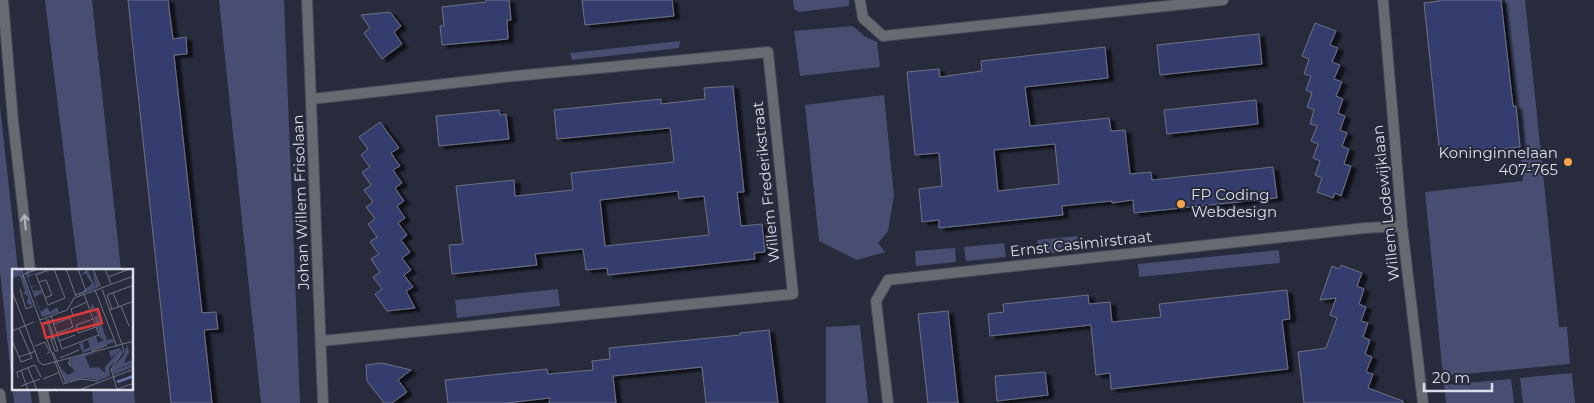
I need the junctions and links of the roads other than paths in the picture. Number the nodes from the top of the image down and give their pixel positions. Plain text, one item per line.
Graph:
1 (3, 0) edge
2 (307, 0) edge
3 (860, 0) edge
4 (1223, 0) edge
5 (1382, 0) edge
6 (312, 99) junction
7 (1402, 226) junction
8 (30, 269) edge
9 (321, 341) junction
10 (43, 390) edge
11 (0, 394) edge
12 (1, 403) edge
13 (44, 403) edge
14 (323, 403) edge
15 (888, 403) edge
16 (1423, 403) edge

8 -> 1 street
2 - 6 street, Johan Willem Frisolaan
3 - 4 street
5 - 7 street, Willem Lodewijklaan
6 - 9 street, Johan Willem Frisolaan
6 - 9 street, Willem Frederikstraat
7 - 15 street, Ernst Casimirstraat
7 - 16 street, Willem Lodewijklaan
9 - 14 street, Johan Willem Frisolaan
10 - 13 street
11 - 12 street

